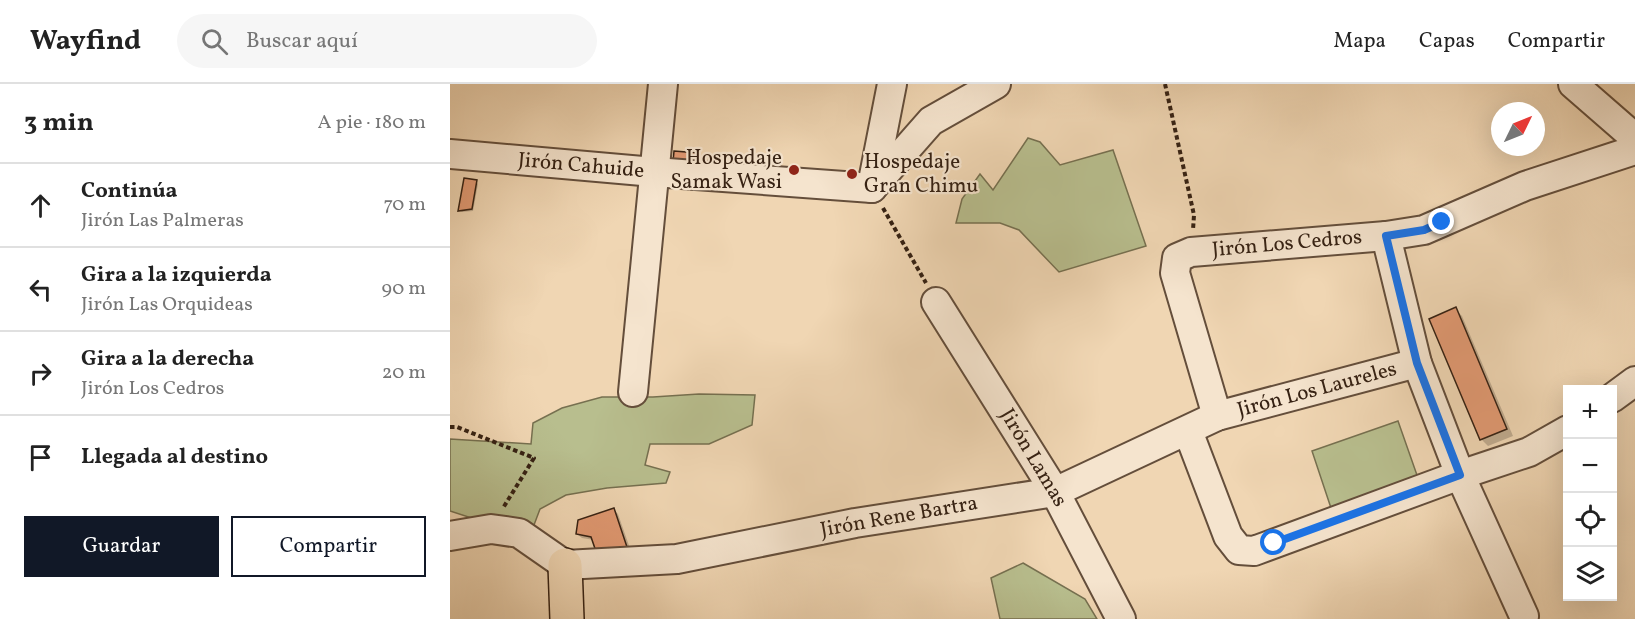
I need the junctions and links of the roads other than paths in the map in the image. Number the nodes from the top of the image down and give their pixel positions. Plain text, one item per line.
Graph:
1 (663, 84) edge
2 (892, 84) edge
3 (996, 84) edge
4 (1573, 84) edge
5 (1635, 138) edge
6 (1635, 150) edge
7 (450, 153) edge
8 (654, 172) junction
9 (872, 188) junction
10 (1386, 236) junction
11 (936, 302) road end
12 (1417, 363) junction
13 (1635, 381) edge
14 (633, 392) dead end
15 (1617, 394) edge
16 (1217, 416) junction
17 (1188, 431) junction
18 (1563, 433) edge
19 (1460, 475) junction
20 (1055, 492) junction
21 (450, 536) edge
22 (565, 565) junction
23 (1524, 616) dead end
24 (567, 619) edge
25 (1121, 619) edge

1 - 8 street
2 - 9 street
3 - 9 street
4 - 5 street
6 - 10 street, Jirón Los Cedros
7 - 8 street, Jirón Cahuide
8 - 9 street, Jirón Cahuide
8 - 14 street
10 - 12 street
10 - 16 street, Jirón Los Cedros
11 - 20 street, Jirón Lamas
12 - 16 street, Jirón Los Laureles
12 - 19 street
13 - 15 street
16 - 17 street, Jirón Rene Bartra
17 - 19 street
17 - 20 street, Jirón Rene Bartra
18 - 19 street
19 - 23 street
20 - 22 street, Jirón Rene Bartra
20 - 25 street, Jirón Lamas
21 - 22 street
22 - 24 main road

